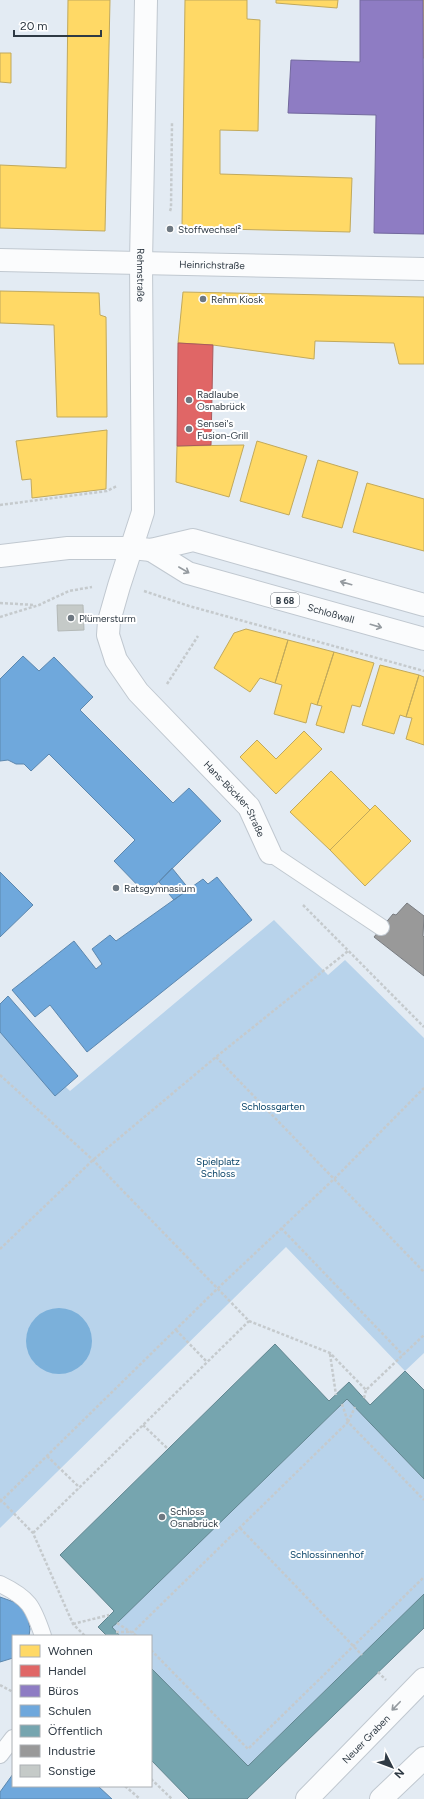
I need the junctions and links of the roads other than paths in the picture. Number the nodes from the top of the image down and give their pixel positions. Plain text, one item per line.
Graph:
1 (146, 0) edge
2 (0, 260) edge
3 (141, 263) junction
4 (424, 268) edge
5 (142, 549) junction
6 (0, 556) edge
7 (424, 605) edge
8 (424, 639) edge
9 (270, 853) joint
10 (381, 927) dead end
11 (0, 1584) edge
12 (43, 1635) edge
13 (424, 1678) edge
14 (12, 1739) edge
15 (0, 1755) edge
16 (424, 1758) edge
17 (307, 1799) edge
18 (381, 1799) edge

1 - 3 street, Rehmstraße
2 - 3 street, Heinrichstraße
3 - 4 street, Heinrichstraße
3 - 5 street, Rehmstraße
5 - 6 street
7 -> 5 street
5 -> 8 street, Schloßwall / B 68
5 - 9 street, Hans-Böckler-Straße
9 - 10 lane
11 - 12 lane
13 -> 17 street, Neuer Graben
14 - 15 lane
16 - 18 street

